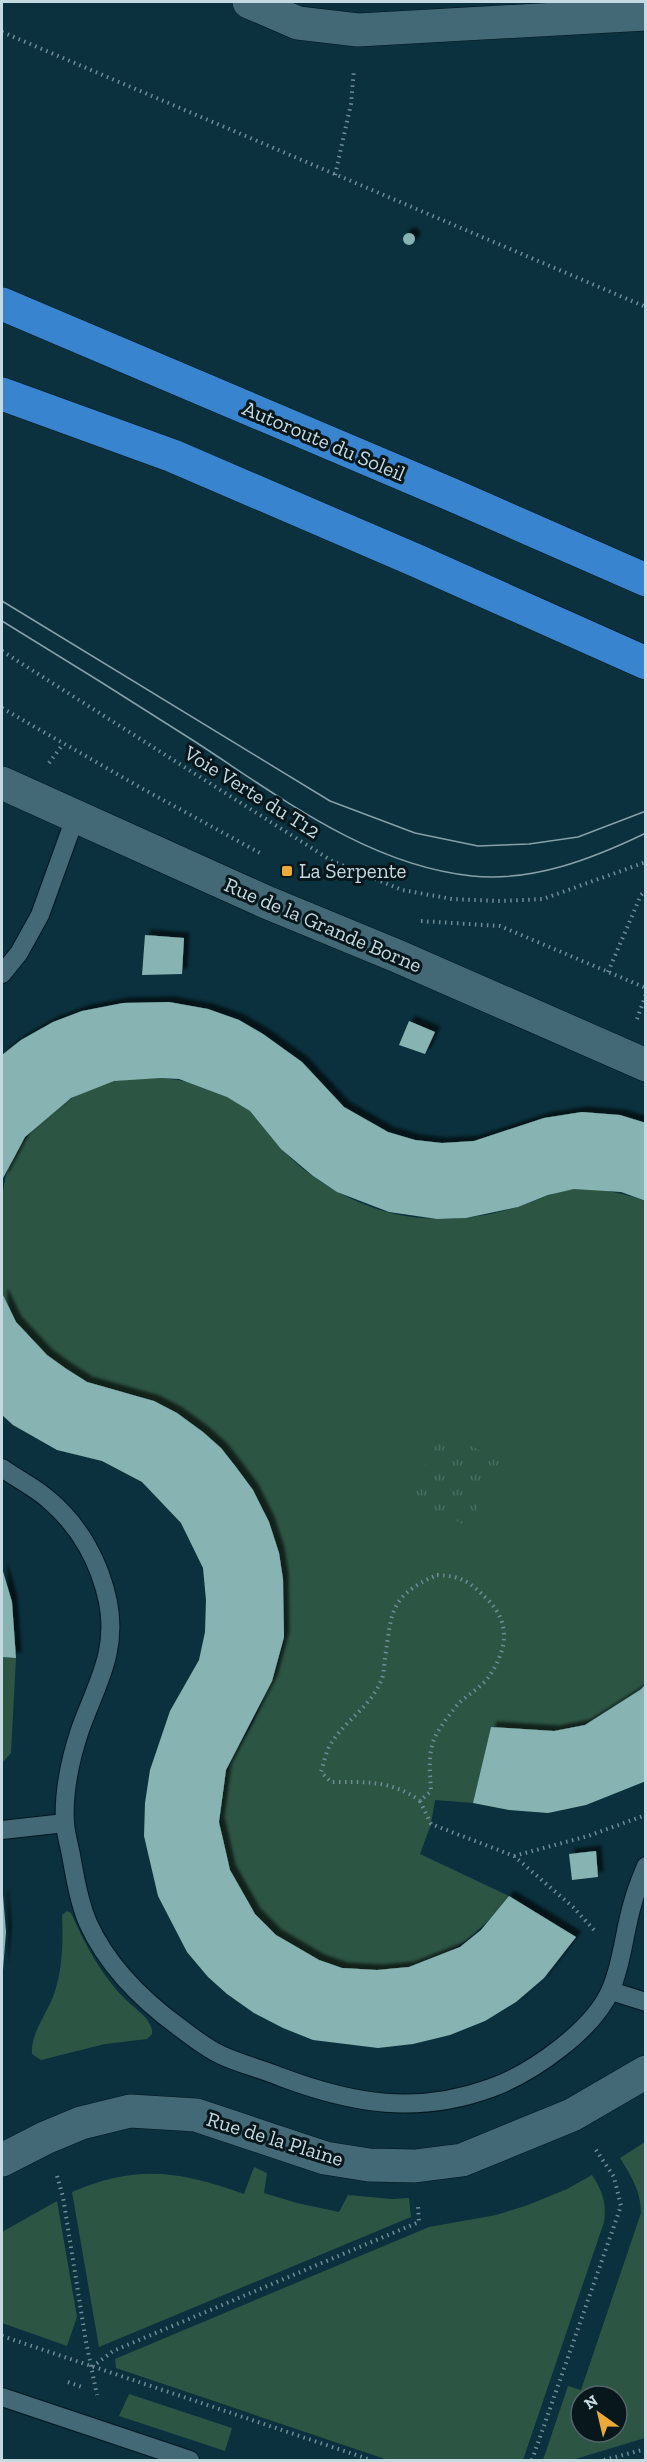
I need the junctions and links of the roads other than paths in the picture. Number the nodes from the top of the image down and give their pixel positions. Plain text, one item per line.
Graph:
1 (249, 2) edge
2 (645, 14) edge
3 (2, 304) edge
4 (2, 394) edge
5 (645, 580) edge
6 (645, 663) edge
7 (2, 783) edge
8 (75, 818) junction
9 (2, 974) edge
10 (645, 1065) edge
11 (2, 1468) edge
12 (65, 1823) junction
13 (2, 1830) edge
14 (645, 1866) edge
15 (611, 1990) junction
16 (645, 2002) edge
17 (645, 2072) edge
18 (2, 2160) edge
19 (2, 2397) edge
20 (189, 2460) edge

1 - 2 street
3 - 5 highway, Autoroute du Soleil
4 - 6 highway
7 - 8 street, Rue de la Grande Borne
8 - 9 lane
8 - 10 street, Rue de la Grande Borne
11 - 12 lane
12 - 13 lane
12 - 15 lane
14 - 15 lane
15 - 16 lane
17 - 18 street, Rue de la Plaine
19 - 20 lane

